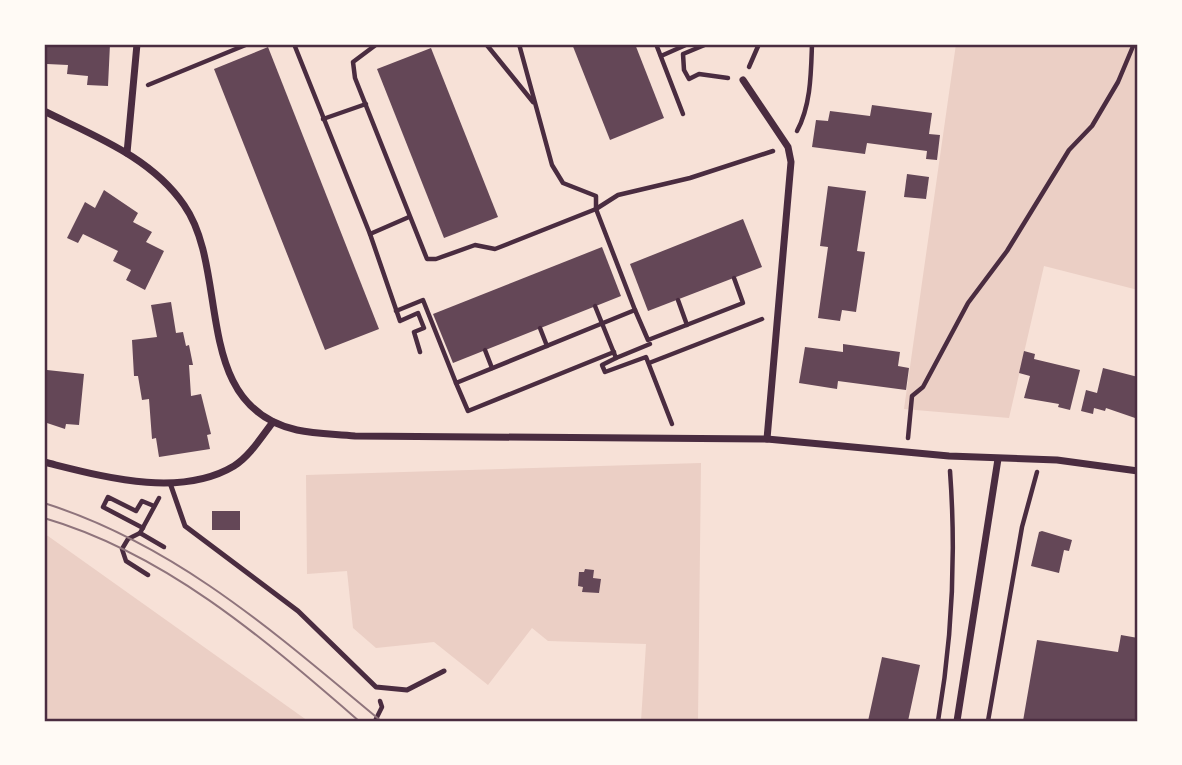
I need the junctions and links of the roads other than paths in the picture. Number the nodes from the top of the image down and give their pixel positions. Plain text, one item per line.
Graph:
1 (137, 44) edge
2 (743, 80) road end
3 (44, 111) edge
4 (127, 153) junction
5 (273, 422) junction
6 (767, 439) junction
7 (998, 460) junction
8 (44, 462) edge
9 (1138, 471) edge
10 (170, 483) junction
11 (444, 671) dead end
12 (957, 721) edge

1 - 4 street
2 - 6 street
3 - 4 street
4 - 5 street
5 - 6 street
5 - 10 street
6 - 7 street
7 - 9 street
7 - 12 street
8 - 10 street
10 - 11 lane

